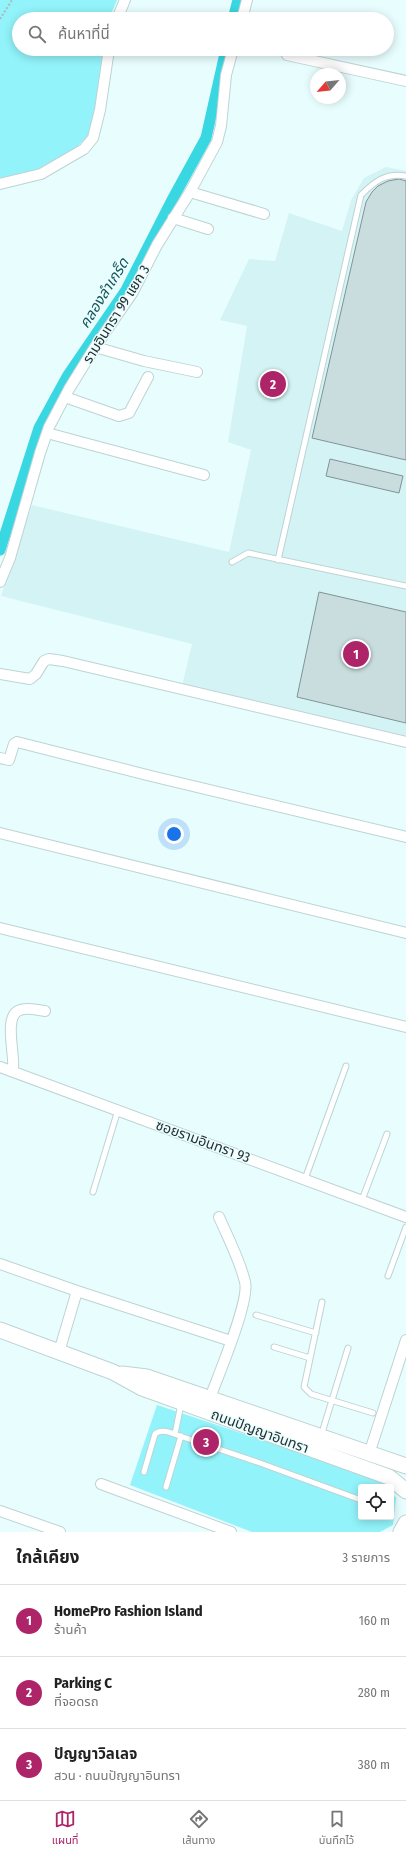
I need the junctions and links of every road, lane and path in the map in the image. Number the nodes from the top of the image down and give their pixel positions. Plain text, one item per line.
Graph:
1 (12, 0) edge
2 (126, 0) edge
3 (247, 0) edge
4 (120, 12) edge
5 (244, 12) edge
6 (0, 19) edge
7 (108, 56) edge
8 (231, 56) edge
9 (293, 56) edge
10 (406, 81) edge
11 (406, 176) edge
12 (0, 184) edge
13 (190, 192) junction
14 (264, 214) dead end
15 (174, 218) junction
16 (208, 229) dead end
17 (95, 347) junction
18 (197, 372) dead end
19 (148, 377) dead end
20 (65, 397) junction
21 (47, 433) junction
22 (204, 475) dead end
23 (278, 560) junction
24 (232, 562) dead end
25 (0, 582) edge
26 (406, 586) edge
27 (0, 674) edge
28 (406, 742) edge
29 (0, 758) edge
30 (0, 833) edge
31 (406, 837) edge
32 (0, 928) edge
33 (406, 934) edge
34 (44, 1011) dead end
35 (406, 1027) edge
36 (346, 1066) dead end
37 (0, 1067) edge
38 (11, 1071) junction
39 (118, 1110) junction
40 (387, 1134) dead end
41 (305, 1179) junction
42 (93, 1192) dead end
43 (362, 1200) junction
44 (406, 1216) edge
45 (219, 1217) dead end
46 (406, 1227) edge
47 (0, 1264) edge
48 (388, 1276) dead end
49 (77, 1290) junction
50 (322, 1302) dead end
51 (256, 1315) dead end
52 (0, 1330) edge
53 (316, 1333) junction
54 (406, 1340) edge
55 (231, 1341) junction
56 (274, 1347) dead end
57 (348, 1348) dead end
58 (59, 1352) junction
59 (310, 1358) junction
60 (113, 1372) junction
61 (210, 1398) junction
62 (332, 1400) junction
63 (181, 1403) junction
64 (373, 1413) dead end
65 (175, 1434) junction
66 (181, 1436) junction
67 (321, 1437) junction
68 (369, 1454) junction
69 (406, 1466) edge
70 (144, 1472) dead end
71 (101, 1484) dead end
72 (166, 1487) dead end
73 (405, 1491) edge
74 (358, 1499) edge
75 (0, 1512) edge
76 (406, 1522) edge
77 (60, 1532) edge
78 (231, 1532) edge
79 (401, 1532) edge

1 - 6 path
2 - 4 street
3 - 5 street
7 - 12 street
8 - 13 street, รามอินทรา 99 แยก 3
9 - 10 street
11 - 23 lane
13 - 14 street
13 - 15 street, รามอินทรา 99 แยก 3
15 - 16 street
15 - 17 street, รามอินทรา 99 แยก 3
17 - 18 street
17 - 20 street, รามอินทรา 99 แยก 3
19 - 20 street
20 - 21 street, รามอินทรา 99 แยก 3
21 - 22 street
21 - 25 street, รามอินทรา 99 แยก 3
23 - 24 lane
23 - 26 lane
27 - 28 street
29 - 31 street
30 - 33 street
32 - 35 street
34 - 38 street
36 - 41 lane
37 - 38 street, ซอยรามอินทรา 93
38 - 39 street, ซอยรามอินทรา 93
39 - 41 street, ซอยรามอินทรา 93
39 - 42 lane
40 - 43 lane
41 - 43 street, ซอยรามอินทรา 93
43 - 44 street, ซอยรามอินทรา 93
45 - 55 street
46 - 48 lane
47 - 49 street
49 - 55 street
49 - 58 street
50 - 53 lane
51 - 53 lane
52 - 58 main road, ถนนปัญญาอินทรา
53 - 59 lane
54 - 68 street
55 - 61 street
56 - 59 lane
57 - 62 lane
58 - 60 main road, ถนนปัญญาอินทรา
59 - 62 lane
60 - 61 main road, ถนนปัญญาอินทรา
60 - 63 main road, ถนนปัญญาอินทรา
61 - 67 main road, ถนนปัญญาอินทรา
62 - 64 lane
62 - 67 lane
63 - 65 lane
63 - 73 main road, ถนนปัญญาอินทรา
65 - 66 lane
65 - 70 lane
66 - 72 lane
66 - 74 lane
67 - 68 main road, ถนนปัญญาอินทรา
68 - 69 main road, ถนนปัญญาอินทรา
71 - 78 street
75 - 77 street
76 - 79 main road

